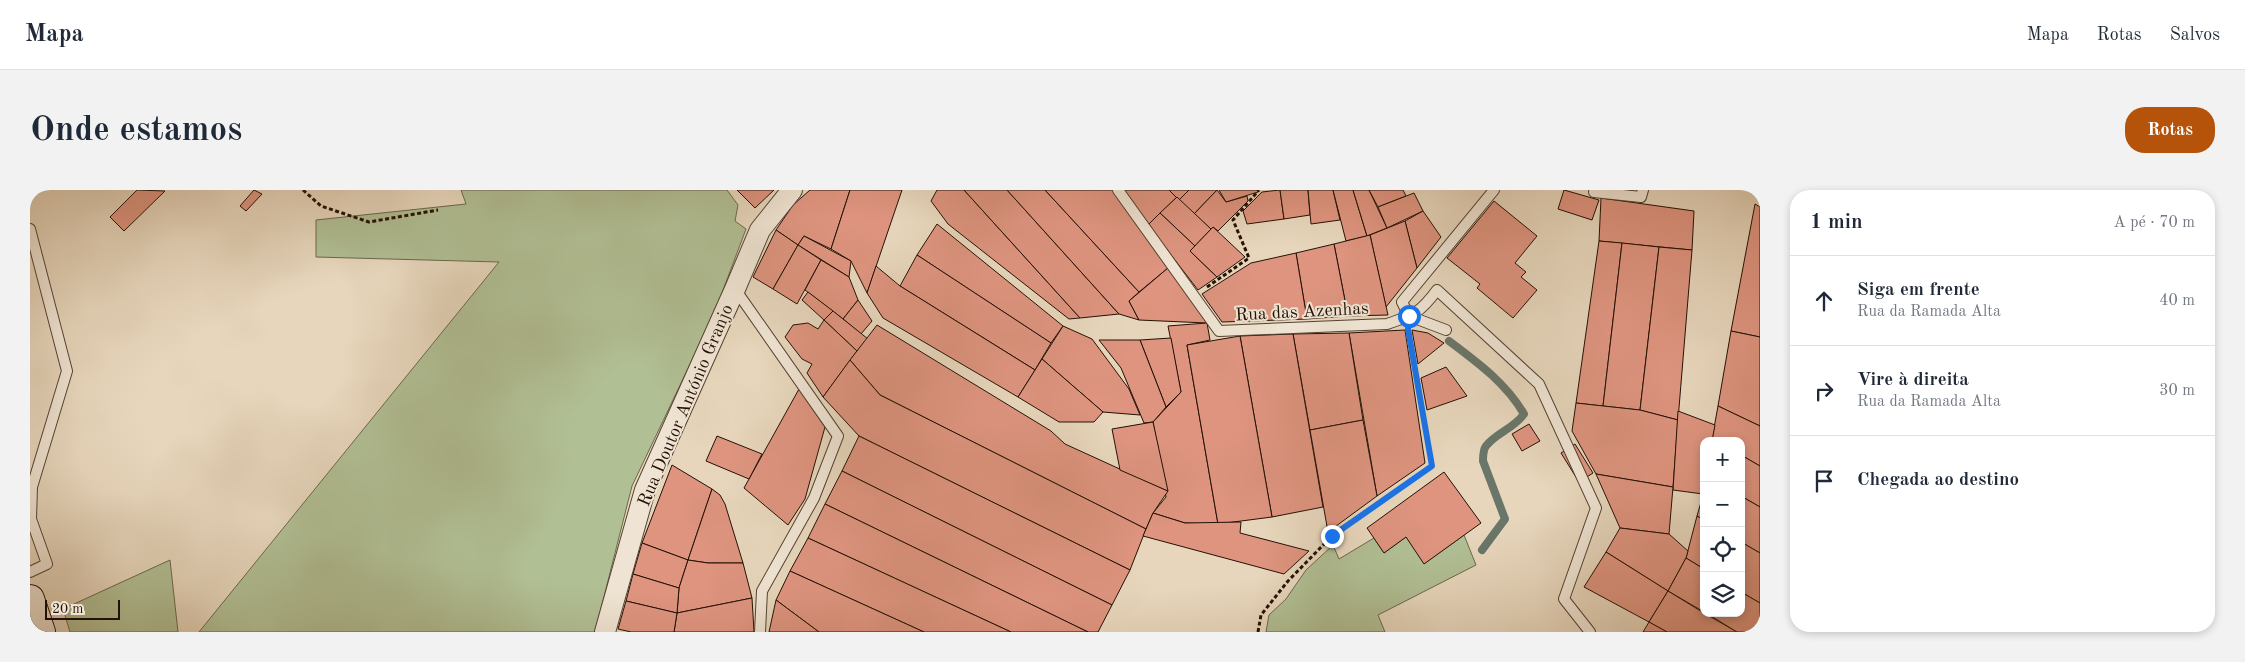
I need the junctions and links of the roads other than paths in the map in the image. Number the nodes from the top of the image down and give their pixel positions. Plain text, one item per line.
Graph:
1 (792, 190) edge
2 (1118, 190) edge
3 (1494, 190) edge
4 (1643, 190) edge
5 (1594, 192) dead end
6 (30, 229) edge
7 (735, 289) junction
8 (1409, 316) junction
9 (1446, 330) dead end
10 (30, 572) edge
11 (30, 599) edge
12 (41, 632) edge
13 (605, 632) edge
14 (760, 632) edge
15 (1590, 632) edge

1 - 7 street, Rua Doutor António Granjo
2 - 8 lane, Rua das Azenhas
3 - 8 lane
4 - 5 lane
6 - 10 lane
7 - 13 street, Rua Doutor António Granjo
7 - 14 lane
8 - 9 lane
8 - 15 lane
11 - 12 street

